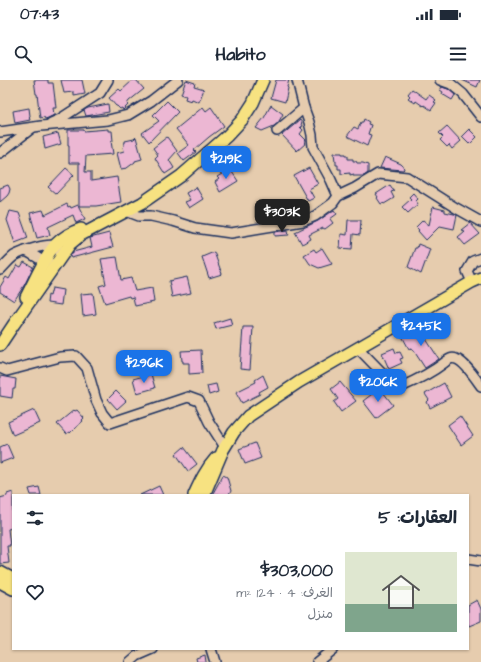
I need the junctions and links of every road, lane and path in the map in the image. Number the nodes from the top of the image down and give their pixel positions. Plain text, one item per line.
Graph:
1 (108, 80) edge
2 (178, 80) edge
3 (256, 80) edge
4 (262, 80) edge
5 (297, 80) edge
6 (440, 80) edge
7 (253, 103) junction
8 (304, 108) junction
9 (481, 117) edge
10 (37, 127) junction
11 (277, 131) dead end
12 (0, 132) edge
13 (0, 153) edge
14 (338, 196) junction
15 (126, 211) junction
16 (107, 221) junction
17 (481, 222) edge
18 (55, 246) junction
19 (24, 251) junction
20 (481, 258) edge
21 (58, 260) junction
22 (44, 262) junction
23 (0, 270) edge
24 (477, 280) edge
25 (14, 324) junction
26 (0, 345) edge
27 (358, 348) junction
28 (0, 368) edge
29 (481, 386) edge
30 (224, 448) junction
31 (194, 494) edge
32 (204, 494) edge
33 (469, 559) edge
34 (481, 560) edge
35 (12, 579) edge
36 (0, 581) edge
37 (12, 588) edge
38 (151, 650) edge
39 (211, 650) edge
40 (332, 650) edge
41 (130, 662) edge
42 (215, 662) edge
43 (317, 662) edge

1 - 10 street
2 - 10 street
3 - 7 main road
4 - 7 main road
5 - 8 street
6 - 9 street
7 - 15 main road
8 - 11 street
8 - 14 street
10 - 12 street
10 - 13 street
14 - 15 street
14 - 17 street
15 - 16 main road
16 - 18 main road
16 - 21 main road
18 - 19 street
18 - 21 street
18 - 22 main road
19 - 22 street
19 - 23 street
20 - 24 street
21 - 22 street
21 - 25 main road
22 - 25 main road
24 - 27 main road
25 - 26 main road
27 - 29 street
27 - 30 main road
28 - 30 street
30 - 31 main road
30 - 32 main road
33 - 34 street
35 - 36 main road
36 - 37 main road
38 - 41 street
39 - 42 street
40 - 43 street

